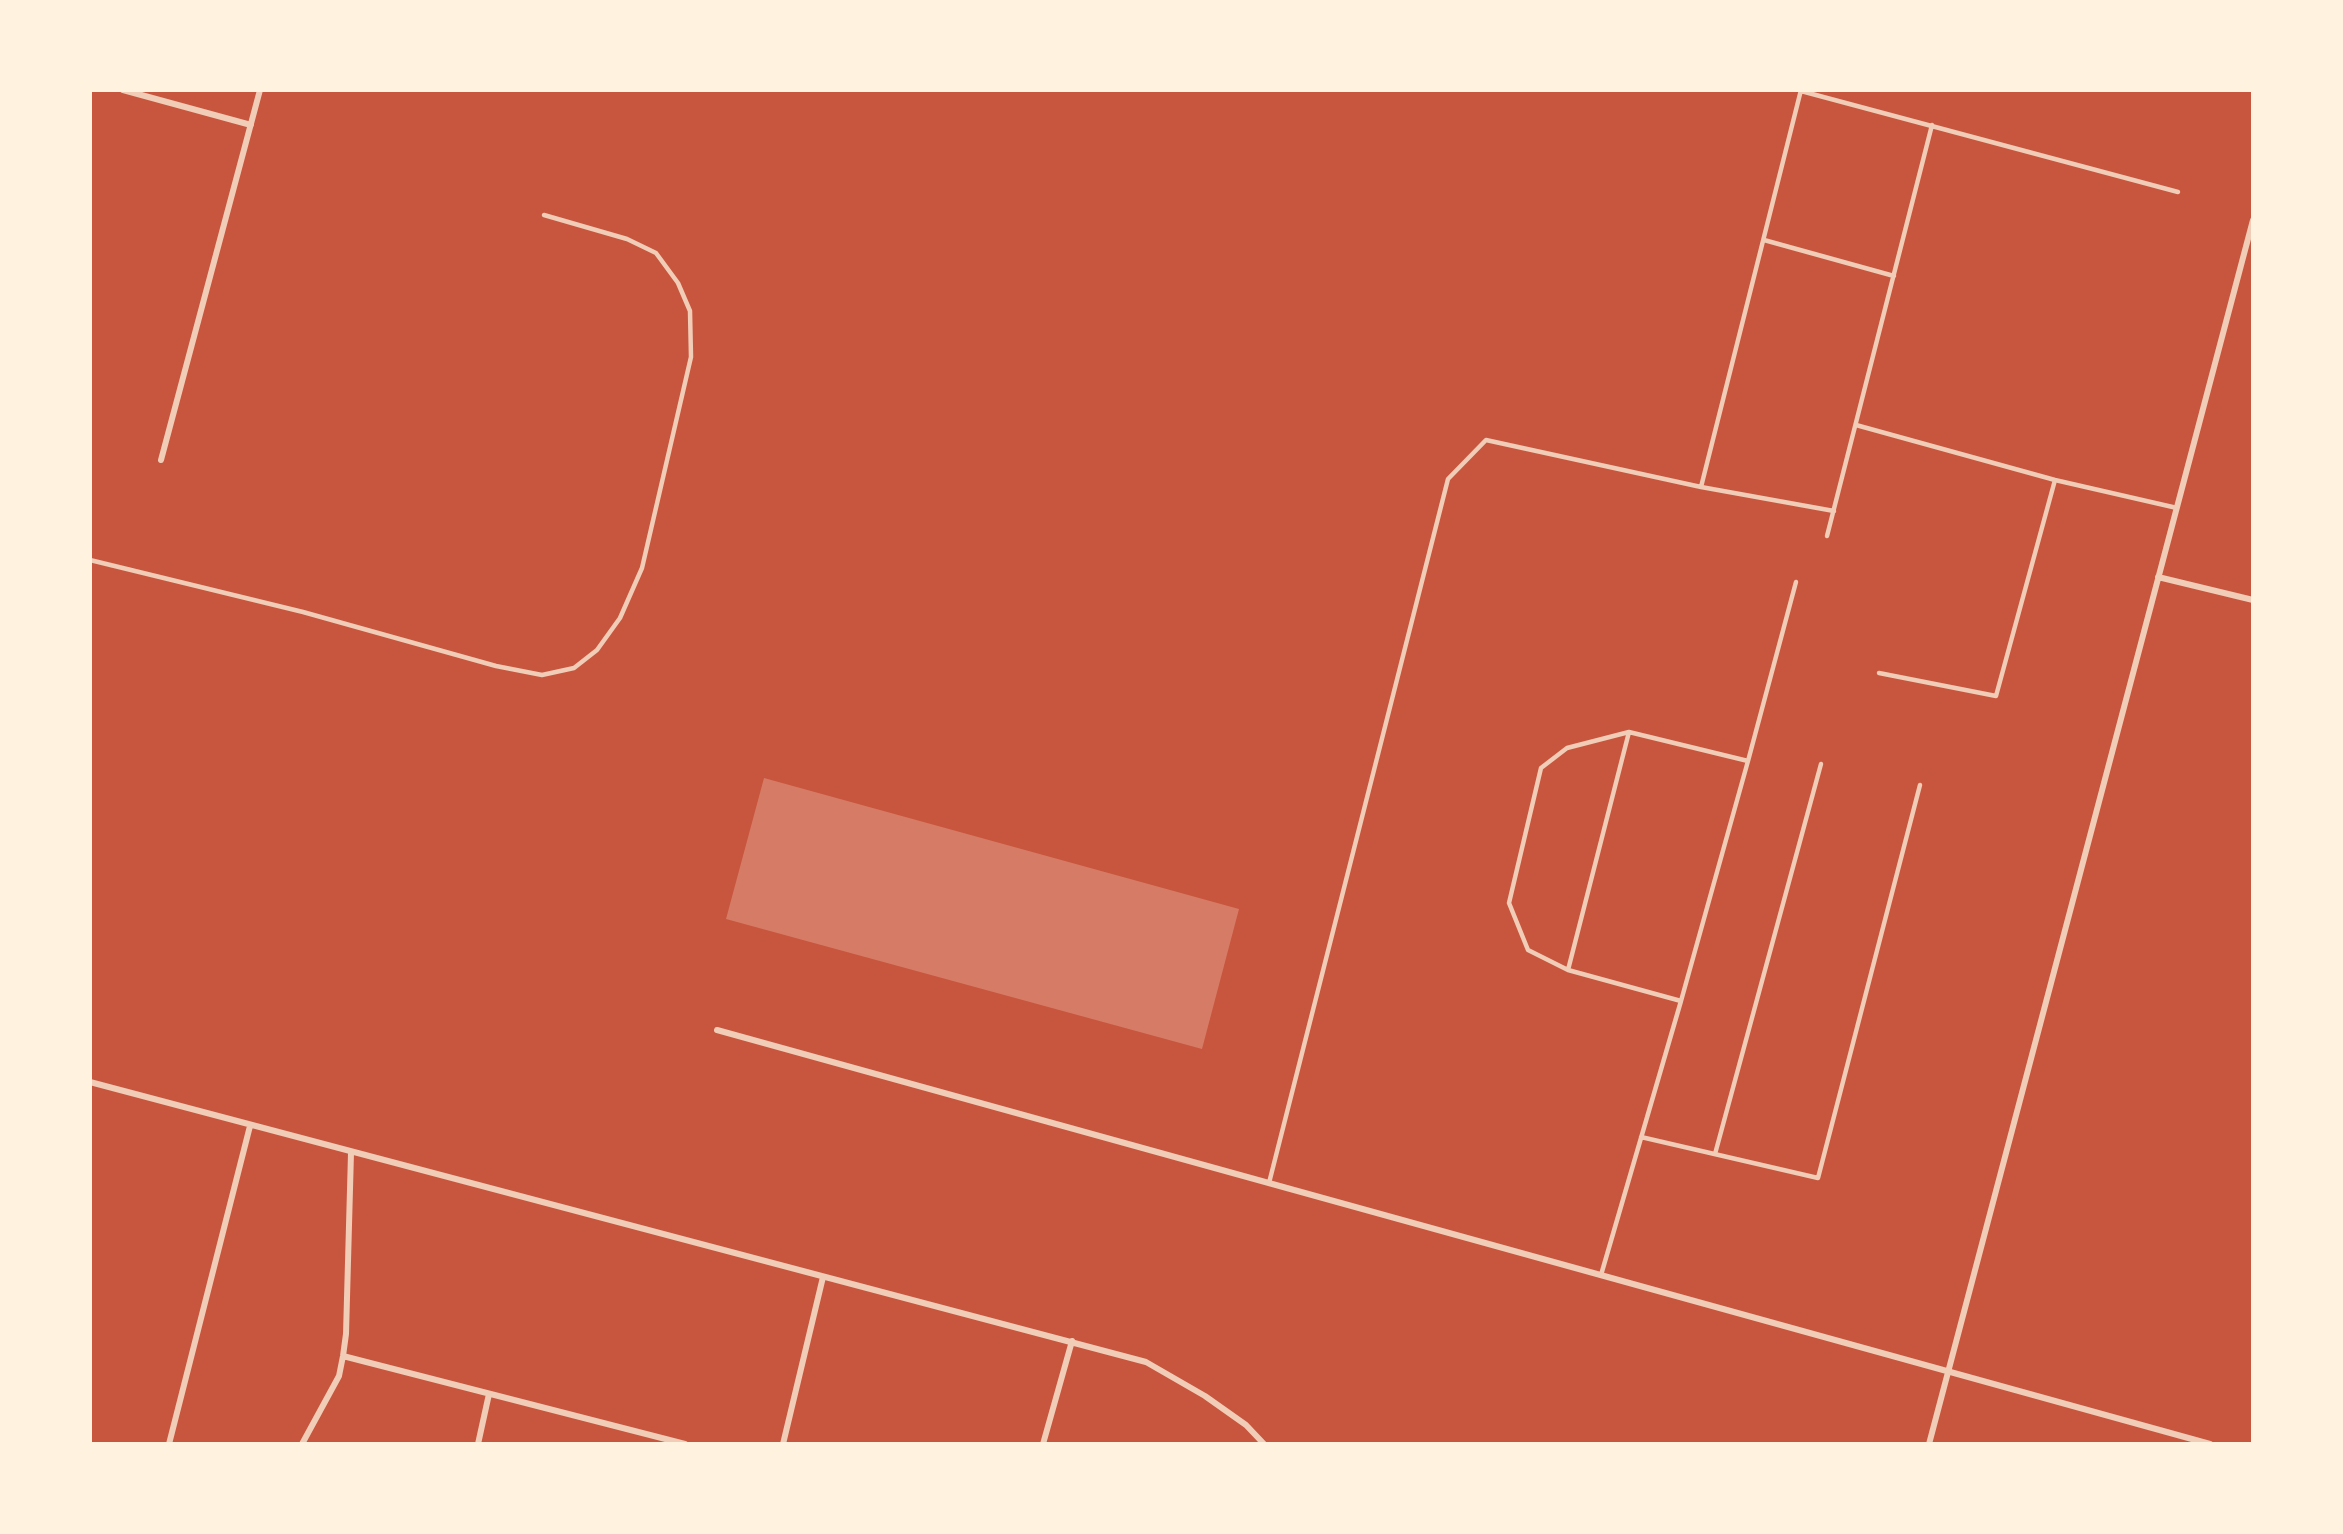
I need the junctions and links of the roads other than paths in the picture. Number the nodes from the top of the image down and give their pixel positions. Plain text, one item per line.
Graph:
1 (123, 90) edge
2 (260, 90) edge
3 (1801, 91) edge
4 (251, 125) junction
5 (1932, 125) junction
6 (2178, 192) dead end
7 (544, 215) dead end
8 (2253, 220) edge
9 (1764, 240) junction
10 (1894, 276) junction
11 (1856, 425) junction
12 (161, 460) dead end
13 (2055, 480) junction
14 (1701, 487) junction
15 (2176, 508) junction
16 (1834, 511) junction
17 (1827, 536) dead end
18 (90, 560) edge
19 (2158, 577) junction
20 (1796, 582) dead end
21 (2253, 600) edge
22 (1879, 673) dead end
23 (1629, 732) junction
24 (1748, 761) junction
25 (1821, 764) dead end
26 (1920, 785) dead end
27 (1568, 970) junction
28 (1681, 1001) junction
29 (717, 1030) dead end
30 (90, 1082) edge
31 (250, 1126) junction
32 (1641, 1137) junction
33 (351, 1153) junction
34 (1715, 1154) junction
35 (1269, 1183) junction
36 (1601, 1275) junction
37 (824, 1277) junction
38 (1072, 1341) junction
39 (343, 1356) junction
40 (1947, 1371) junction
41 (489, 1394) junction
42 (169, 1444) edge
43 (302, 1444) edge
44 (478, 1444) edge
45 (685, 1444) edge
46 (783, 1444) edge
47 (1043, 1444) edge
48 (1264, 1444) edge
49 (1929, 1444) edge
50 (2210, 1444) edge

1 - 4 street
2 - 4 street
3 - 5 lane
3 - 9 lane
4 - 12 street
5 - 6 lane
5 - 10 lane
7 - 18 lane
8 - 15 street
9 - 10 lane
9 - 14 lane
10 - 11 lane
11 - 13 lane
11 - 16 lane
13 - 15 lane
13 - 22 lane
14 - 16 lane
14 - 35 lane
15 - 19 street
16 - 17 lane
19 - 21 street
19 - 40 street
20 - 24 lane
23 - 24 lane
23 - 27 lane
23 - 27 lane
24 - 28 lane
25 - 34 lane
26 - 34 lane
27 - 28 lane
28 - 32 lane
29 - 35 street
30 - 31 street
31 - 33 street
31 - 42 street
32 - 34 lane
32 - 36 lane
33 - 37 street
33 - 39 street
35 - 36 street
36 - 40 street
37 - 38 street
37 - 46 street
38 - 47 street
38 - 48 street
39 - 41 street
39 - 43 street
40 - 49 street
40 - 50 street
41 - 44 street
41 - 45 street

